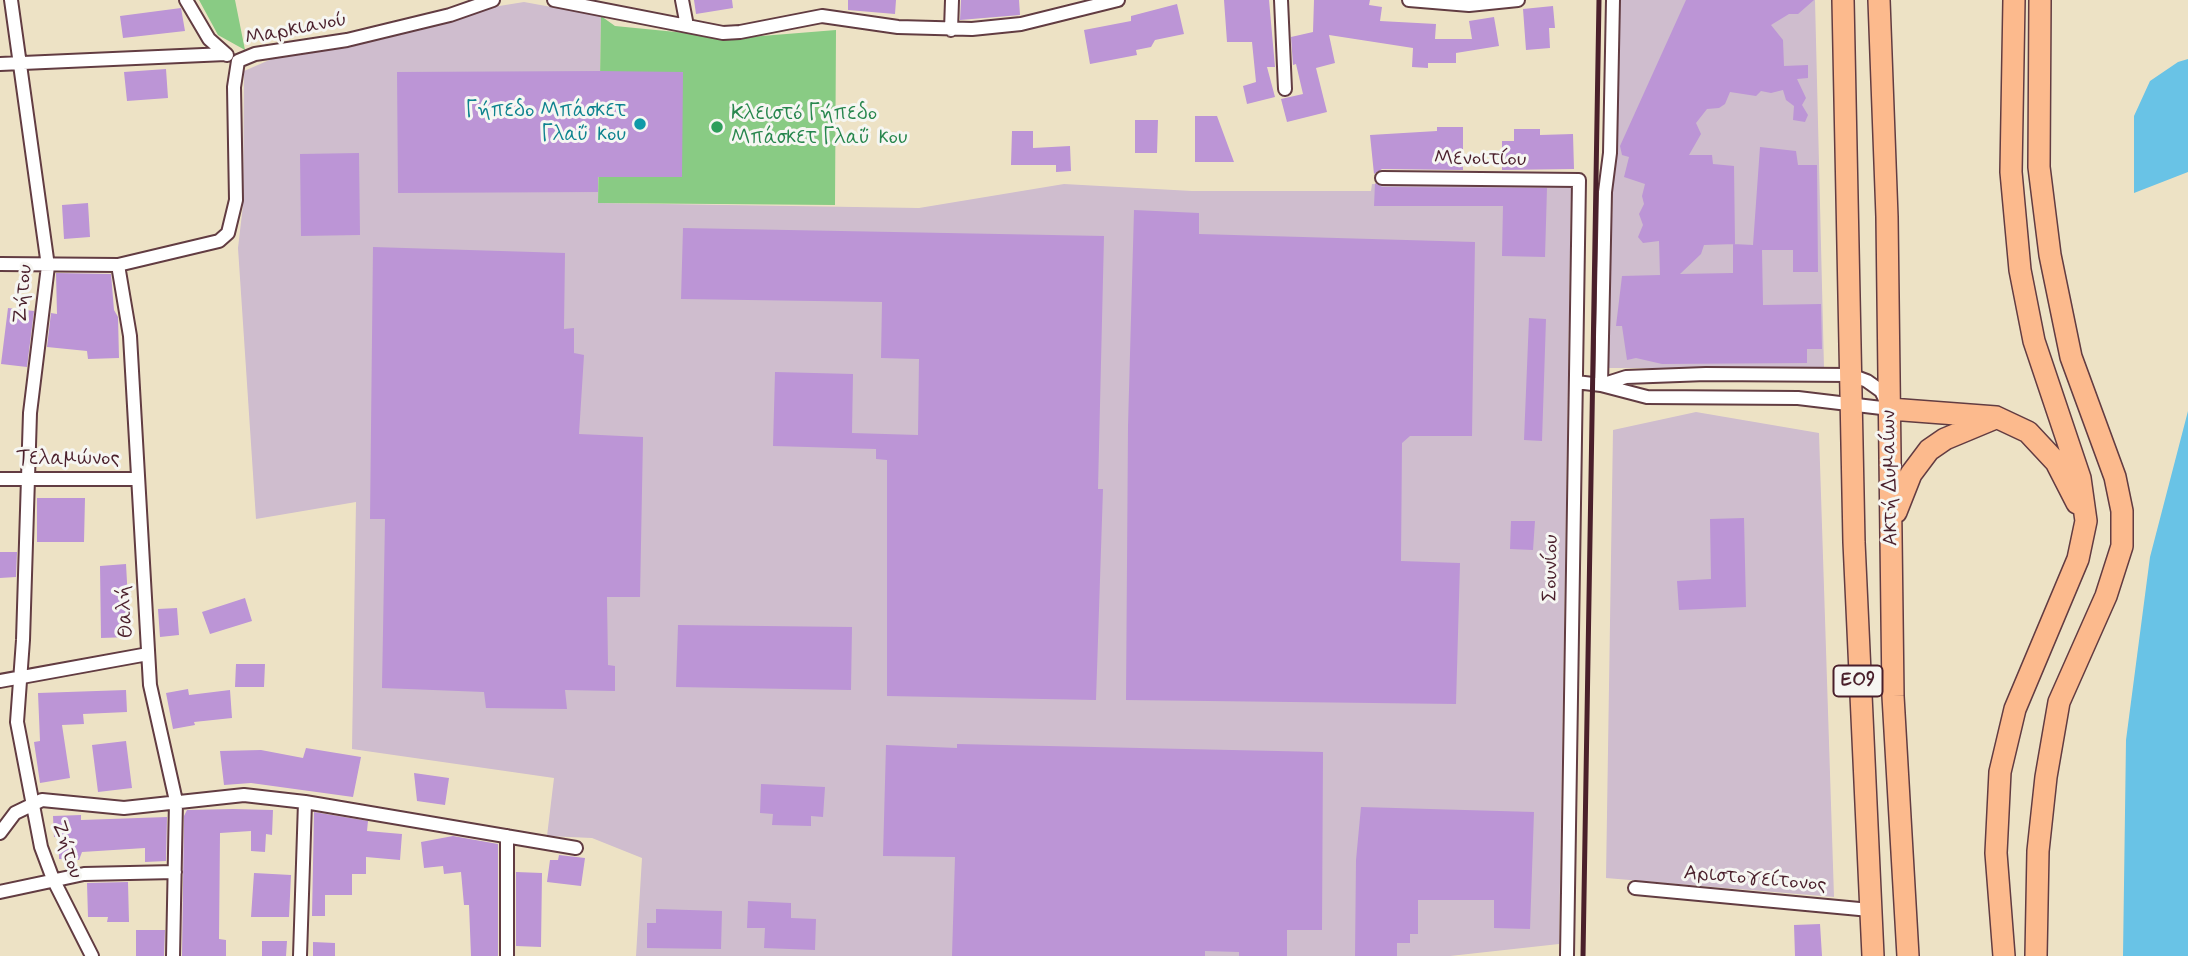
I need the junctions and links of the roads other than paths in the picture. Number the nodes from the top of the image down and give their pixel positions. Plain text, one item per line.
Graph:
1 (11, 0) edge
2 (186, 0) edge
3 (493, 0) edge
4 (554, 0) edge
5 (682, 0) edge
6 (952, 0) edge
7 (1118, 0) edge
8 (1281, 0) edge
9 (1409, 0) edge
10 (1518, 0) edge
11 (1613, 0) edge
12 (1843, 0) edge
13 (1880, 0) edge
14 (2014, 0) edge
15 (2040, 0) edge
16 (687, 26) junction
17 (951, 30) junction
18 (226, 54) junction
19 (21, 62) junction
20 (236, 63) junction
21 (0, 64) edge
22 (1285, 89) dead end
23 (1382, 178) dead end
24 (1578, 180) joint
25 (0, 264) edge
26 (118, 265) junction
27 (48, 266) junction
28 (1706, 374) junction
29 (1851, 376) junction
30 (1576, 382) junction
31 (1601, 385) junction
32 (1706, 397) junction
33 (1851, 405) junction
34 (1890, 409) junction
35 (1996, 417) junction
36 (0, 479) edge
37 (137, 479) junction
38 (27, 480) junction
39 (2086, 520) junction
40 (1892, 524) junction
41 (148, 654) junction
42 (19, 677) junction
43 (0, 681) edge
44 (176, 801) junction
45 (304, 802) junction
46 (31, 803) junction
47 (0, 833) edge
48 (507, 836) junction
49 (576, 849) dead end
50 (175, 872) junction
51 (53, 879) junction
52 (1635, 888) dead end
53 (0, 892) edge
54 (1870, 910) junction
55 (92, 956) edge
56 (173, 956) edge
57 (300, 956) edge
58 (507, 956) edge
59 (1567, 956) edge
60 (1873, 956) edge
61 (1908, 956) edge
62 (2004, 956) edge
63 (2036, 956) edge

1 - 19 street, Ζήτου
2 - 18 street
3 - 20 street, Μαρκιανού
4 - 16 street
5 - 16 street
6 - 17 street
7 - 17 street
8 - 22 street
9 - 10 street
11 - 31 street
12 - 29 main road, Ακτή Δυμαίων / ΕΟ9
13 - 34 main road, Ακτή Δυμαίων / ΕΟ9
14 - 39 main road
15 - 63 main road
16 - 17 street
18 - 19 street
18 - 20 street
19 - 21 street
19 - 27 street, Ζήτου
20 - 26 street, Μαρκιανού
23 - 24 street, Μενοιτίου
24 - 30 street, Σουνίου
25 - 27 street
26 - 27 street
26 - 37 street, Θαλή
27 - 38 street, Ζήτου
28 - 29 street
28 - 31 street
28 - 32 street
29 - 33 main road, Ακτή Δυμαίων / ΕΟ9
29 - 34 street
30 - 31 street
30 - 59 street, Σουνίου
31 - 32 street
32 - 33 street
33 - 34 street
33 - 54 main road, Ακτή Δυμαίων / ΕΟ9
34 - 35 main road
34 - 40 main road, Ακτή Δυμαίων / ΕΟ9
35 - 39 main road
35 - 40 main road
36 - 38 street, Τελαμώνος
37 - 38 street, Τελαμώνος
37 - 41 street, Θαλή
38 - 42 street, Ζήτου
39 - 62 main road
40 - 61 main road, Ακτή Δυμαίων / ΕΟ9
41 - 42 street
41 - 44 street, Θαλή
42 - 43 street
42 - 46 street, Ζήτου
44 - 45 street
44 - 46 street
44 - 50 street, Θαλή
45 - 48 street
45 - 57 street
46 - 47 street
46 - 51 street, Ζήτου
48 - 49 street
48 - 58 street
50 - 51 street
50 - 56 street, Θαλή
51 - 53 street
51 - 55 street, Ζήτου
52 - 54 street, Αριστογείτονος
54 - 60 main road, Ακτή Δυμαίων / ΕΟ9

